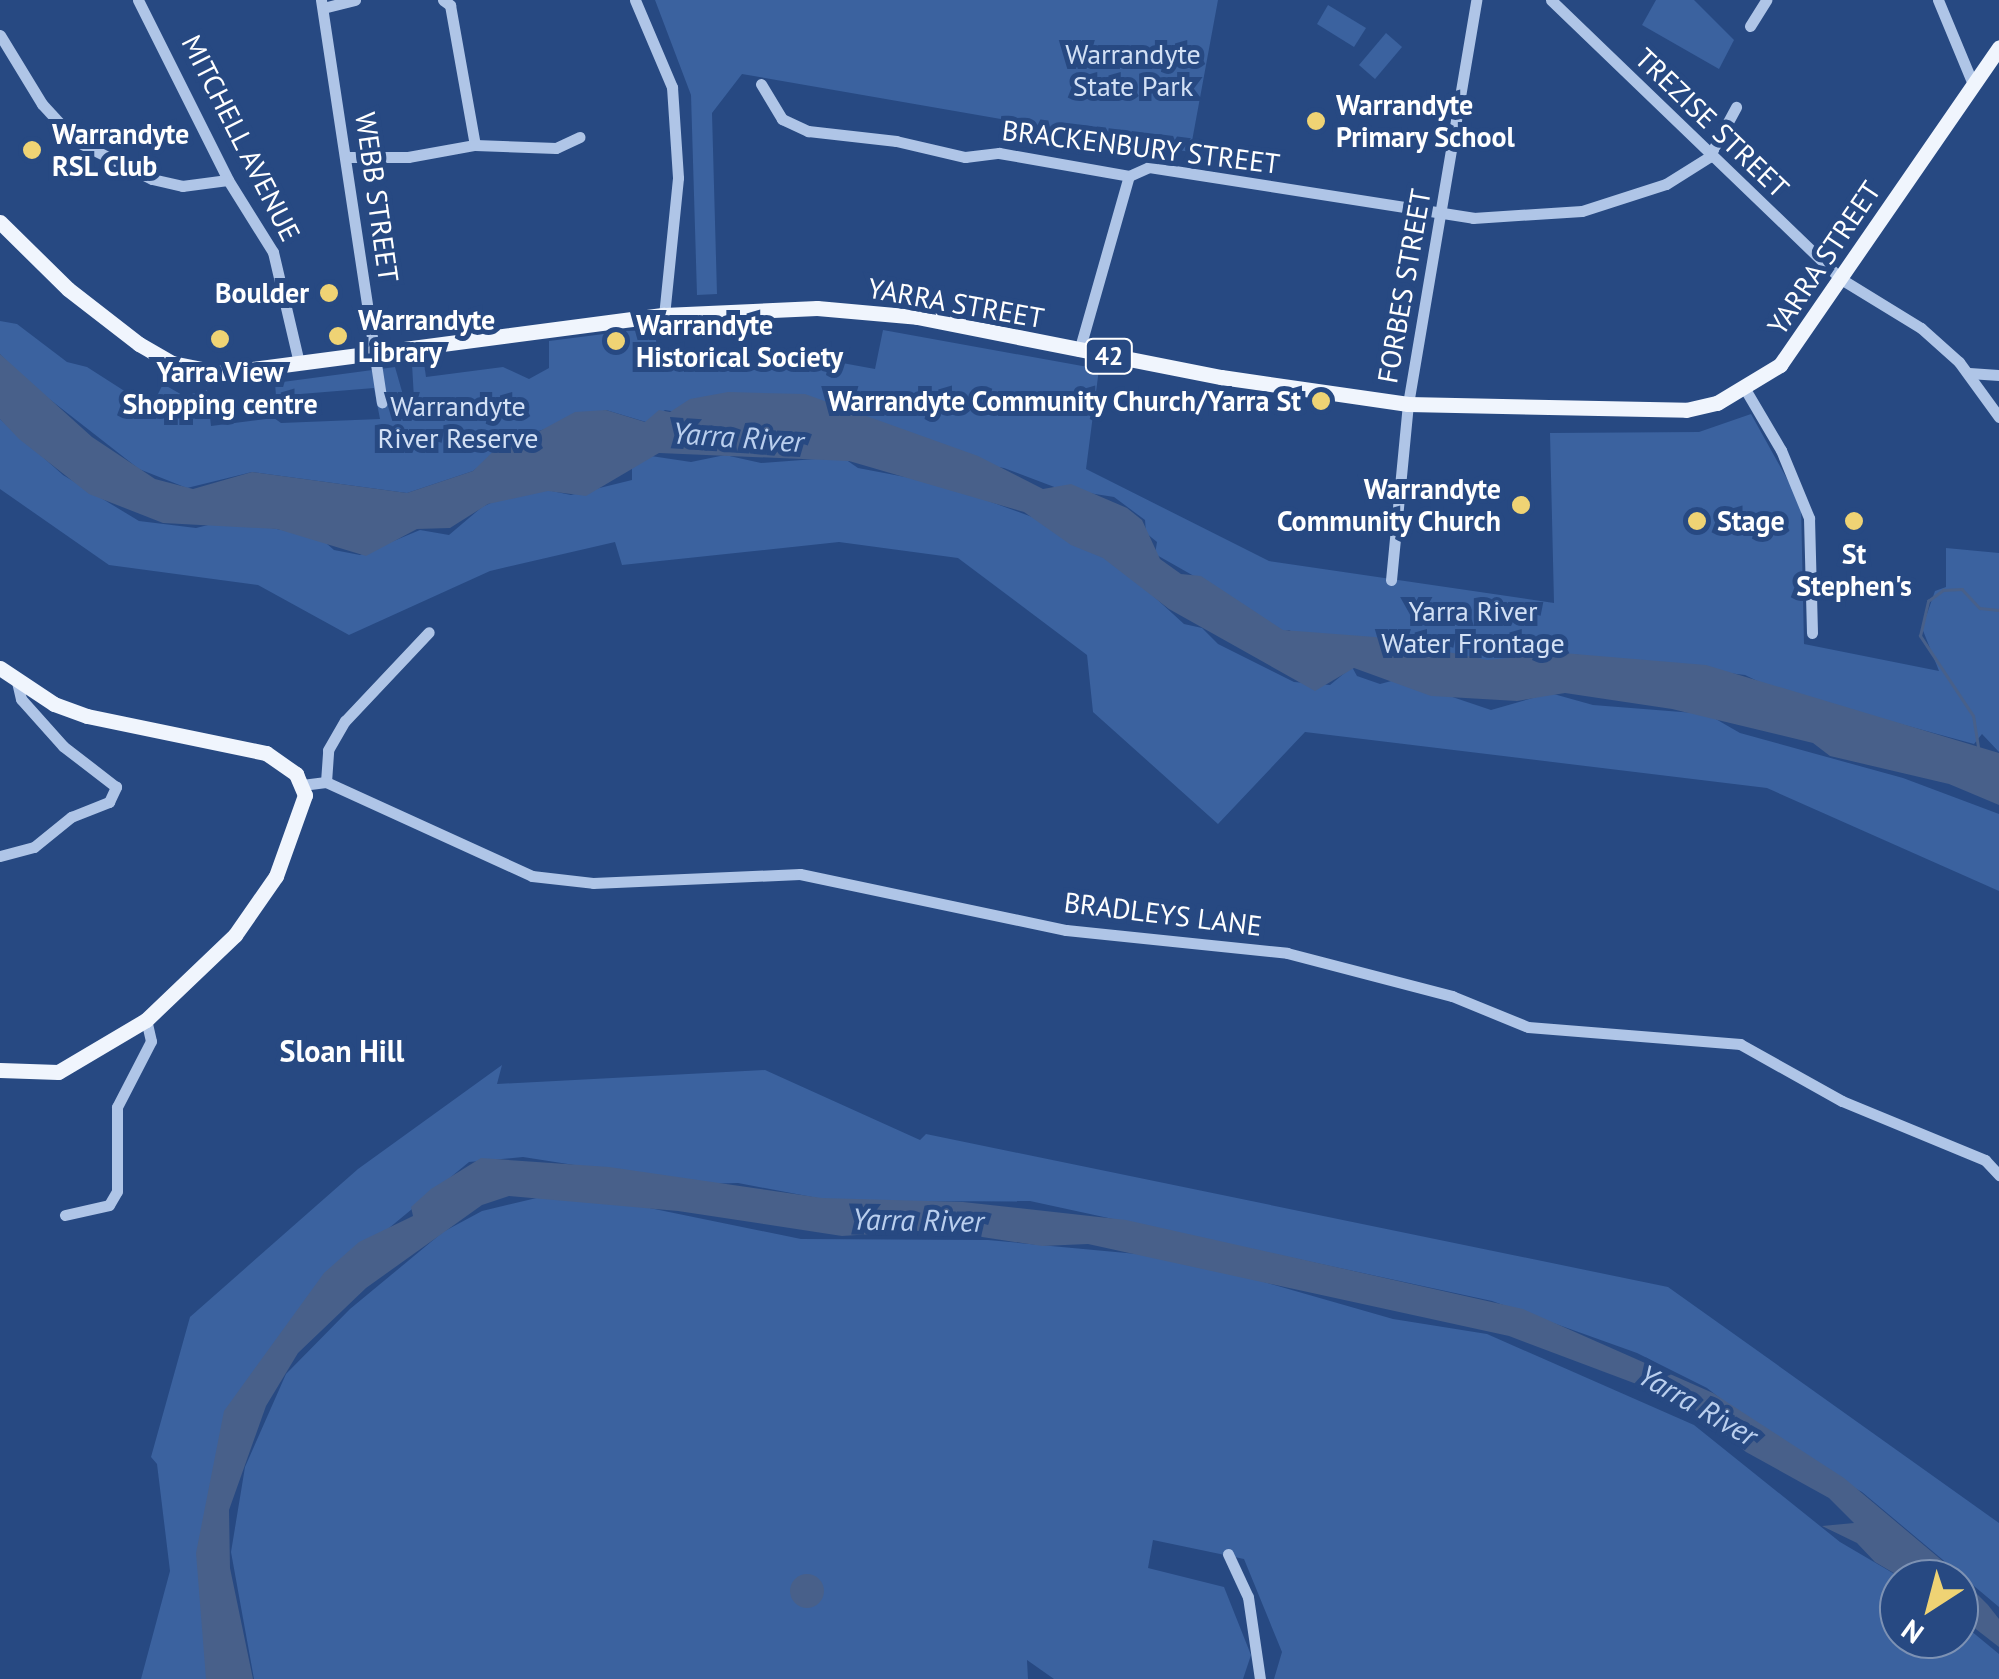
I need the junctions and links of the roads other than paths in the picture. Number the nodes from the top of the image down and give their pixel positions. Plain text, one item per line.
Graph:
1 (138, 0) edge
2 (355, 0) edge
3 (443, 0) edge
4 (635, 0) edge
5 (1476, 0) edge
6 (1551, 0) edge
7 (1766, 0) edge
8 (1938, 0) edge
9 (322, 4) edge
10 (1750, 26) dead end
11 (0, 36) edge
12 (1999, 47) edge
13 (760, 84) dead end
14 (1973, 84) junction
15 (1736, 108) dead end
16 (580, 136) dead end
17 (475, 145) junction
18 (348, 157) junction
19 (1709, 157) junction
20 (1128, 176) junction
21 (228, 180) junction
22 (1447, 187) junction
23 (1442, 217) junction
24 (1473, 218) junction
25 (0, 222) edge
26 (5, 235) edge
27 (1841, 280) junction
28 (664, 315) junction
29 (1080, 351) junction
30 (374, 353) junction
31 (300, 363) junction
32 (1969, 372) junction
33 (1999, 376) edge
34 (1745, 390) junction
35 (382, 402) dead end
36 (1408, 404) junction
37 (1999, 418) edge
38 (1390, 580) dead end
39 (429, 632) dead end
40 (1812, 633) dead end
41 (0, 668) edge
42 (18, 682) junction
43 (326, 782) junction
44 (302, 785) junction
45 (0, 856) edge
46 (146, 1020) junction
47 (0, 1070) edge
48 (1999, 1175) edge
49 (65, 1214) dead end
50 (1228, 1554) dead end
51 (1260, 1679) edge

1 - 21 street, MITCHELL AVENUE
2 - 9 street
3 - 17 street
4 - 28 street
5 - 22 street, FORBES STREET
6 - 19 street, TREZISE STREET
7 - 10 street
8 - 14 street
9 - 18 street, WEBB STREET
11 - 21 street
12 - 14 main road, YARRA STREET / 42
13 - 20 street, BRACKENBURY STREET
14 - 27 main road, YARRA STREET / 42
15 - 19 street, BRACKENBURY STREET
16 - 17 street
17 - 18 street
18 - 30 street, WEBB STREET
19 - 24 street, BRACKENBURY STREET
19 - 27 street, TREZISE STREET
20 - 23 street, BRACKENBURY STREET
20 - 29 street
21 - 31 street, MITCHELL AVENUE
22 - 23 street, FORBES STREET
22 - 24 street
23 - 24 street, BRACKENBURY STREET
23 - 36 street, FORBES STREET
25 - 26 main road, YARRA STREET / 42
26 - 31 main road, YARRA STREET / 42
27 - 32 street, TREZISE STREET
27 - 34 main road, YARRA STREET / 42
28 - 29 main road, YARRA STREET / 42
28 - 30 main road, YARRA STREET / 42
29 - 36 main road, YARRA STREET / 42
30 - 31 main road, YARRA STREET / 42
30 - 35 street, WEBB STREET
32 - 33 street
32 - 37 street, TREZISE STREET
34 - 36 main road, YARRA STREET / 42
34 - 40 street
36 - 38 street, FORBES STREET
39 - 43 street
41 - 42 main road
42 - 44 main road
42 - 45 street
43 - 44 street
43 - 48 street, BRADLEYS LANE
44 - 46 main road
46 - 47 main road
46 - 49 street
50 - 51 street

